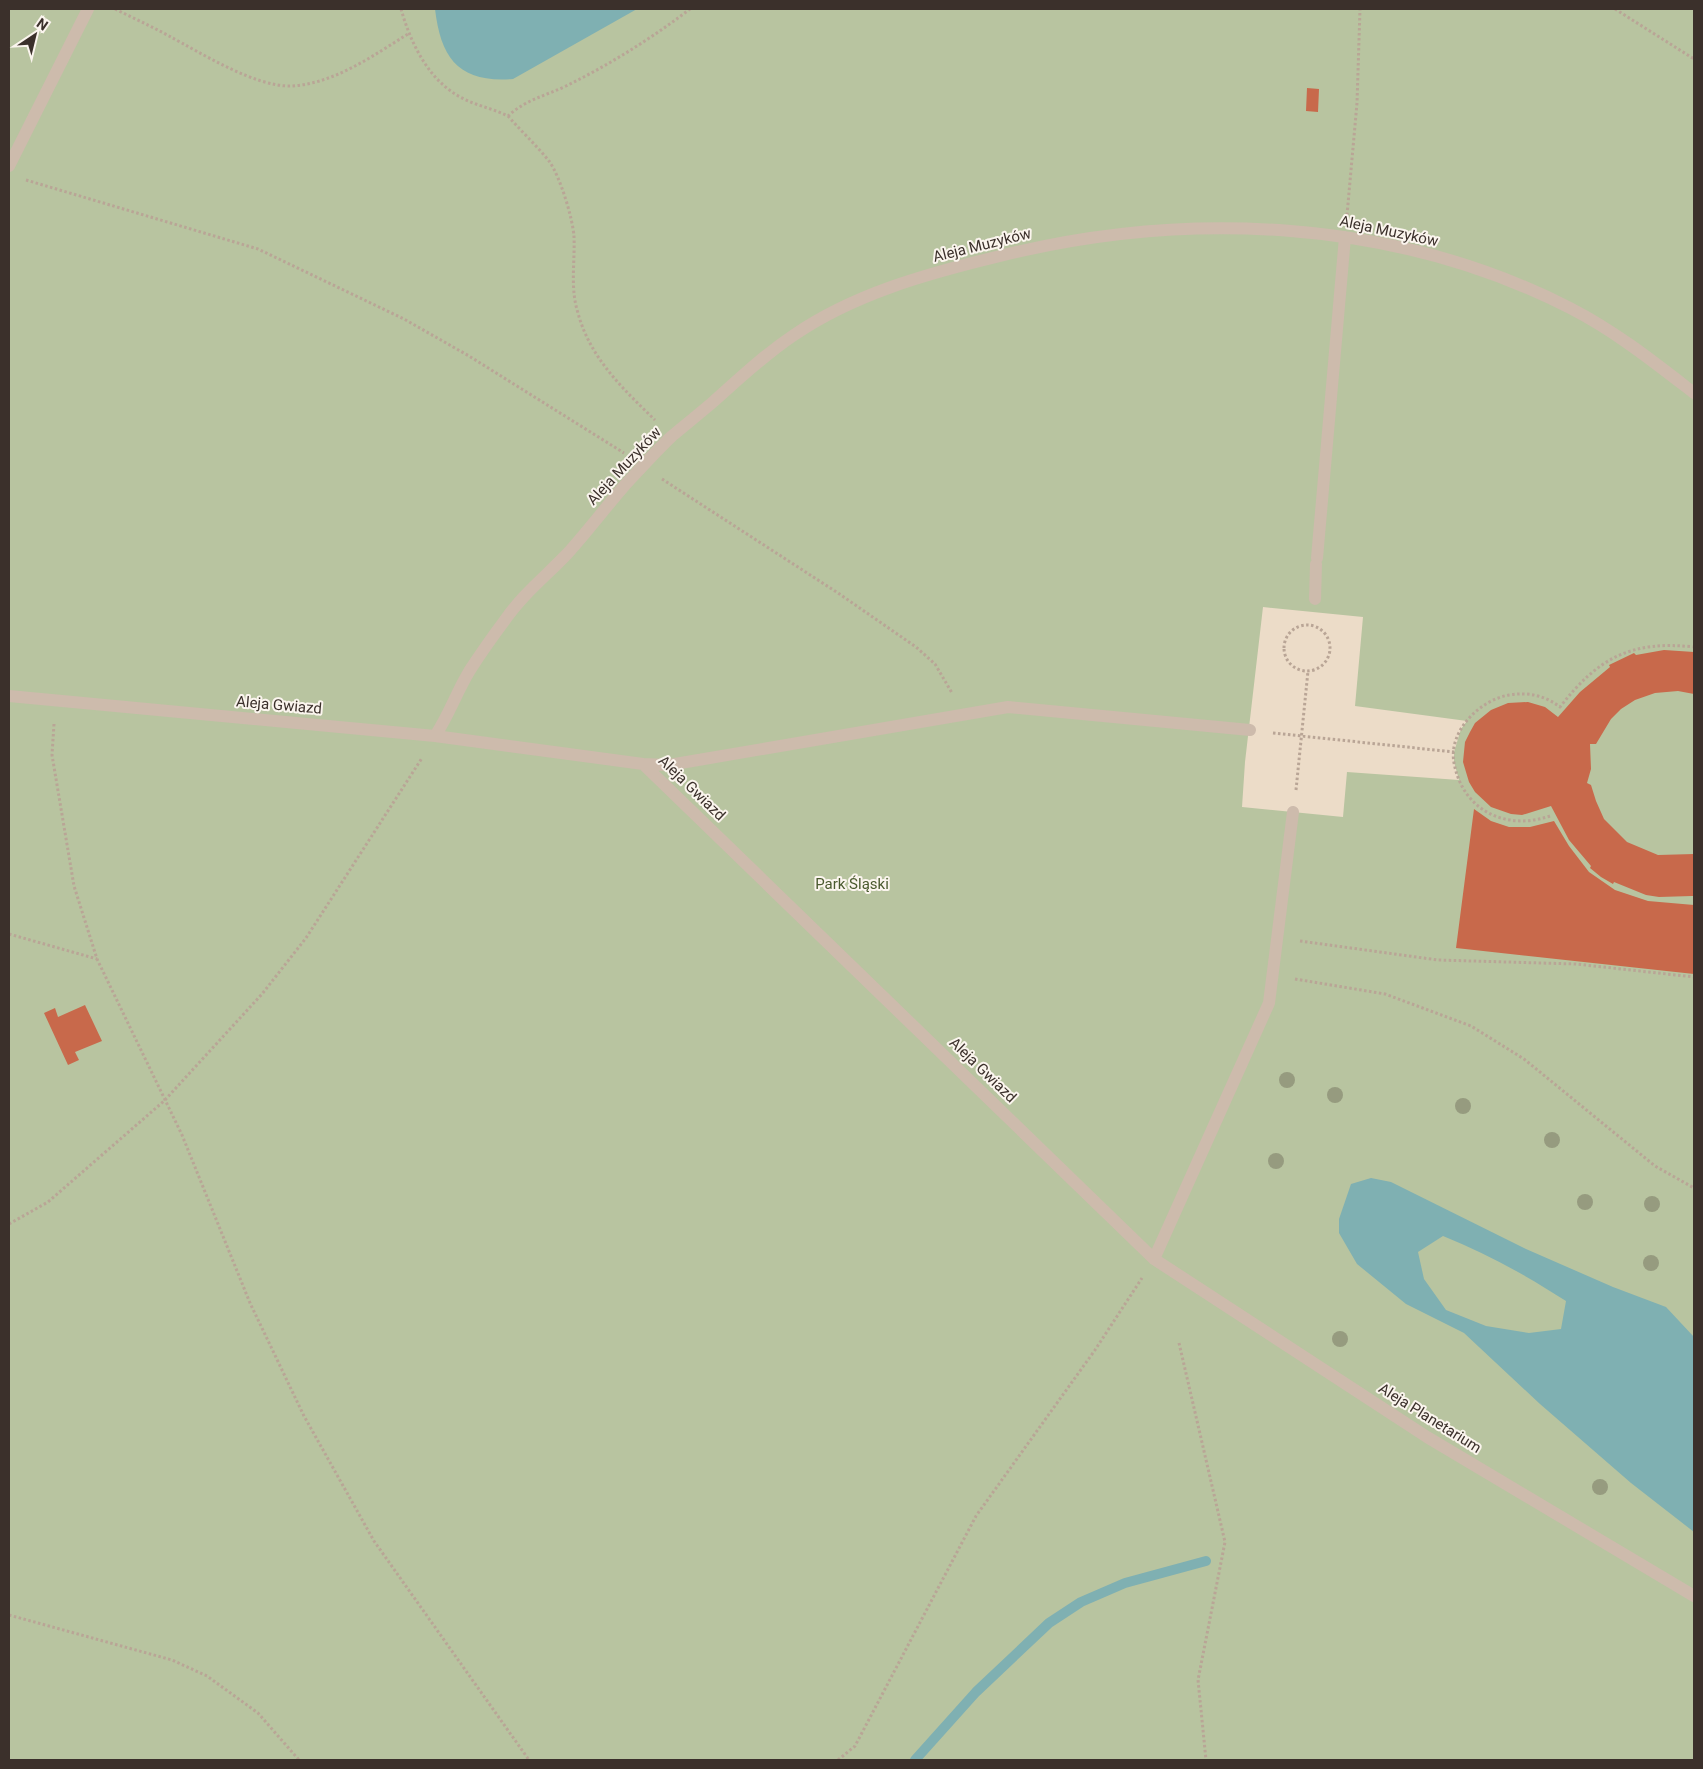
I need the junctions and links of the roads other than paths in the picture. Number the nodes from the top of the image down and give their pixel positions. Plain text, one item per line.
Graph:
1 (88, 9) edge
2 (9, 166) edge
3 (1345, 237) junction
4 (1694, 393) edge
5 (1315, 599) dead end
6 (9, 696) edge
7 (1250, 730) road end
8 (435, 736) junction
9 (643, 764) junction
10 (1293, 812) road end
11 (1154, 1259) junction
12 (1694, 1596) edge

1 - 2 street
3 - 4 street, Aleja Muzyków
3 - 5 street
3 - 8 street, Aleja Muzyków
6 - 8 street, Aleja Gwiazd
7 - 9 street
8 - 9 street, Aleja Gwiazd
9 - 11 street, Aleja Gwiazd
10 - 11 street
11 - 12 street, Aleja Planetarium

